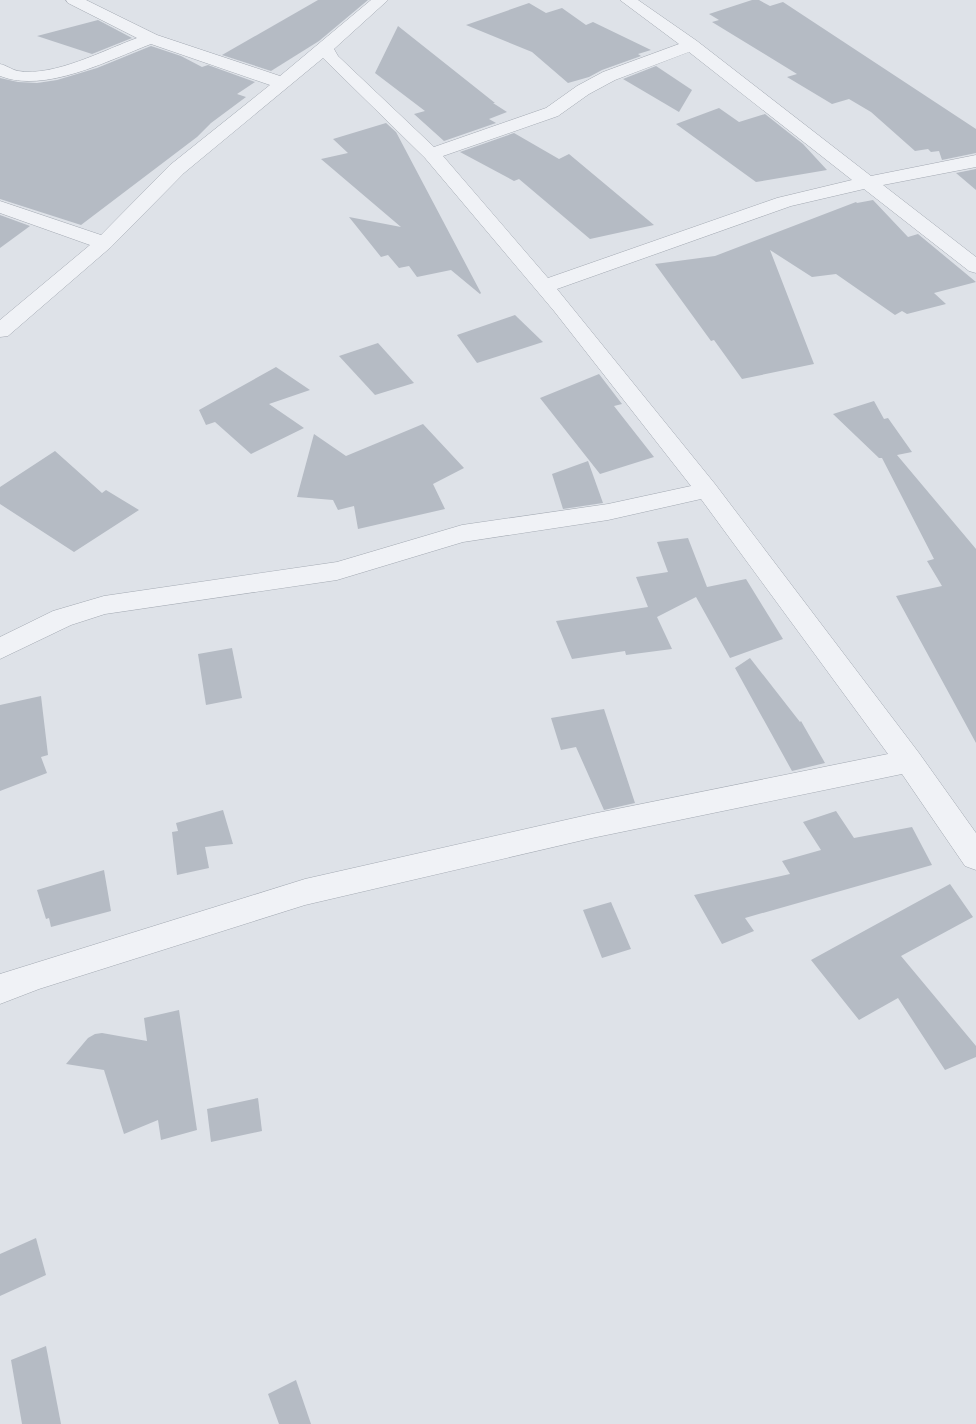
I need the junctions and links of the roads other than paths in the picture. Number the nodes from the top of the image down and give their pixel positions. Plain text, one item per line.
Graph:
1 (74, 0) edge
2 (380, 0) edge
3 (628, 0) edge
4 (151, 38) junction
5 (692, 45) junction
6 (324, 48) junction
7 (0, 69) edge
8 (282, 83) junction
9 (431, 154) junction
10 (976, 161) edge
11 (868, 183) junction
12 (0, 208) edge
13 (104, 243) junction
14 (976, 267) edge
15 (543, 287) junction
16 (0, 307) edge
17 (26, 310) junction
18 (0, 331) edge
19 (707, 490) junction
20 (0, 650) edge
21 (909, 761) junction
22 (976, 856) edge
23 (0, 989) edge

1 - 4 street
2 - 6 street
3 - 5 street
4 - 7 street
4 - 8 street
5 - 9 street
5 - 11 street
6 - 8 street
6 - 9 street
8 - 13 street
9 - 15 street
10 - 11 street
11 - 14 street
11 - 15 street
12 - 13 street
13 - 17 street
15 - 19 street
16 - 17 street
17 - 18 street
19 - 20 street
19 - 21 street
21 - 22 street
21 - 23 street

